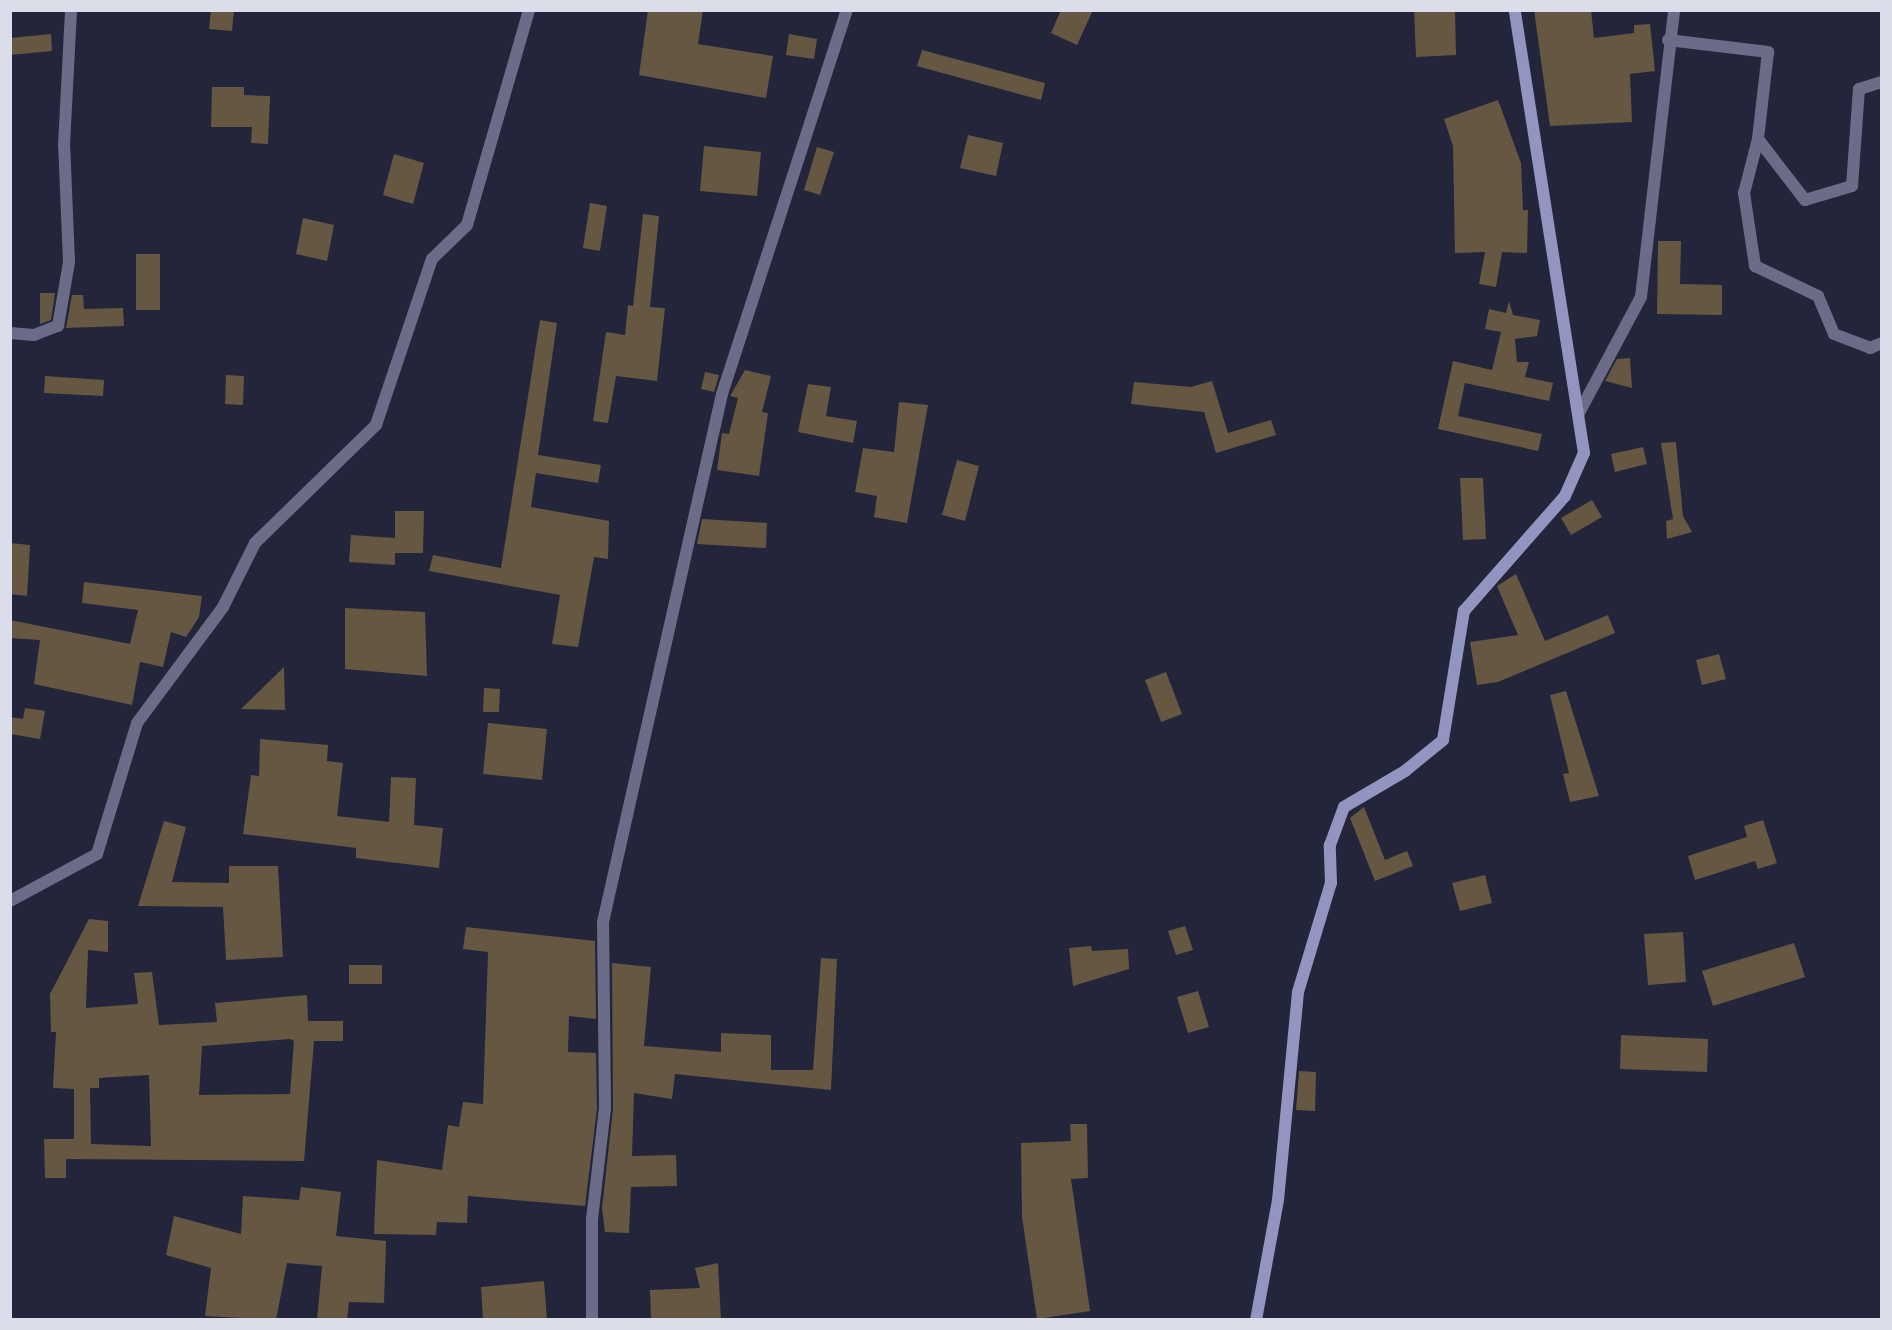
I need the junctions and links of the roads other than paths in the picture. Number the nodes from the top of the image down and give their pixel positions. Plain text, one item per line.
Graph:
1 (71, 10) edge
2 (530, 10) edge
3 (847, 10) edge
4 (1515, 10) edge
5 (1674, 10) edge
6 (1668, 40) junction
7 (1881, 82) edge
8 (1758, 139) junction
9 (10, 333) edge
10 (1881, 344) edge
11 (1579, 413) junction
12 (10, 901) edge
13 (591, 1320) edge
14 (1256, 1320) edge

1 - 9 street
2 - 12 street
3 - 13 street
4 - 11 street
5 - 6 street
6 - 8 street
6 - 11 street
7 - 8 street
8 - 10 street
11 - 14 street

